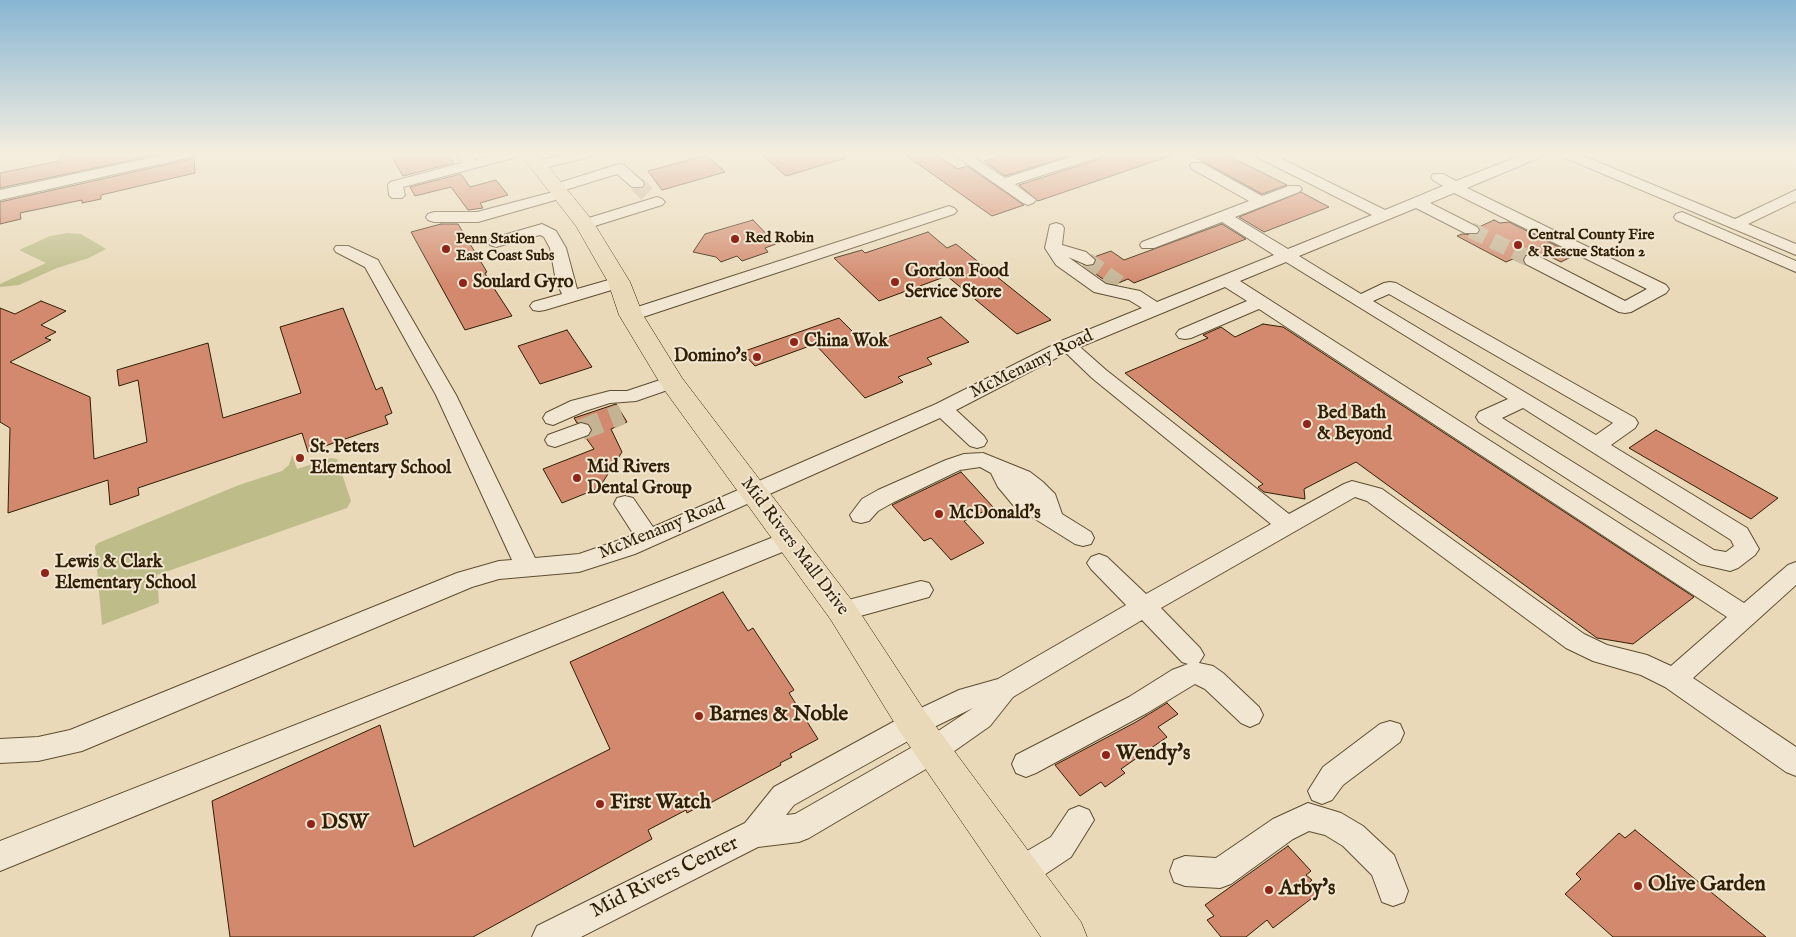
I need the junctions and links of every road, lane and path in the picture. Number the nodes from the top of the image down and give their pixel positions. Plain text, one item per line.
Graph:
1 (538, 198) edge
2 (564, 198) edge
3 (638, 198) edge
4 (1025, 198) edge
5 (1254, 198) edge
6 (1273, 198) edge
7 (1357, 198) edge
8 (1362, 198) edge
9 (1431, 198) edge
10 (1477, 198) edge
11 (1638, 198) edge
12 (1673, 198) edge
13 (1790, 198) edge
14 (1028, 200) dead end
15 (1262, 202) junction
16 (1418, 203) junction
17 (949, 211) dead end
18 (1392, 214) junction
19 (1224, 216) junction
20 (434, 217) dead end
21 (585, 224) junction
22 (1736, 224) junction
23 (1056, 228) dead end
24 (1471, 230) tunnel mouth
25 (496, 242) dead end
26 (1148, 245) dead end
27 (1793, 246) edge
28 (1053, 248) junction
29 (342, 249) dead end
30 (1289, 256) junction
31 (1087, 260) tunnel mouth
32 (1532, 260) tunnel mouth
33 (1796, 267) edge
34 (1228, 281) junction
35 (619, 282) junction
36 (1119, 283) tunnel mouth
37 (1134, 295) junction
38 (571, 296) junction
39 (1360, 301) junction
40 (1260, 302) junction
41 (539, 306) dead end
42 (1157, 310) junction
43 (632, 315) junction
44 (1185, 334) dead end
45 (1068, 345) junction
46 (672, 382) junction
47 (1524, 400) junction
48 (942, 409) junction
49 (553, 418) dead end
50 (581, 430) tunnel mouth
51 (556, 440) dead end
52 (977, 441) dead end
53 (1597, 445) junction
54 (753, 492) junction
55 (625, 504) dead end
56 (861, 515) dead end
57 (1287, 526) junction
58 (648, 538) junction
59 (1084, 538) dead end
60 (789, 540) junction
61 (1099, 563) dead end
62 (528, 568) junction
63 (1796, 571) edge
64 (921, 590) dead end
65 (1143, 606) junction
66 (842, 611) junction
67 (1745, 616) junction
68 (1191, 655) dead end
69 (1674, 679) junction
70 (1250, 714) dead end
71 (1390, 733) dead end
72 (923, 737) junction
73 (0, 751) edge
74 (1796, 763) edge
75 (1026, 764) dead end
76 (1322, 791) dead end
77 (1079, 820) dead end
78 (0, 856) edge
79 (1185, 871) dead end
80 (1021, 872) junction
81 (1393, 891) dead end
82 (548, 937) edge
83 (1066, 937) edge

1 - 20 street
2 - 21 main road, Mid Rivers Mall Drive
3 - 21 street
4 - 14 street
5 - 15 street
6 - 15 street
7 - 18 street
8 - 18 street
9 - 16 street, McMenamy Road
10 - 32 street
11 - 33 street
12 - 22 street
13 - 22 street
15 - 19 street
16 - 18 street, McMenamy Road
16 - 24 street
17 - 43 street
18 - 30 street, McMenamy Road
19 - 26 street
19 - 30 street
21 - 35 main road, Mid Rivers Mall Drive
22 - 27 street
23 - 28 street
25 - 38 street
28 - 31 street
28 - 37 street
29 - 62 street
30 - 34 street, McMenamy Road
30 - 39 street
34 - 40 lane
34 - 42 street, McMenamy Road
35 - 38 street
35 - 43 main road, Mid Rivers Mall Drive
36 - 37 street
37 - 42 street
38 - 41 street
39 - 47 street
39 - 53 street
40 - 44 street
40 - 67 lane
42 - 45 street, McMenamy Road
43 - 46 main road, Mid Rivers Mall Drive
45 - 48 street, McMenamy Road
45 - 57 street
46 - 49 street
46 - 54 main road, Mid Rivers Mall Drive
47 - 53 street
47 - 53 street
48 - 52 lane
48 - 54 street, McMenamy Road
50 - 51 street
54 - 58 street, McMenamy Road
54 - 60 main road, Mid Rivers Mall Drive
55 - 58 street
56 - 59 street
57 - 65 street
57 - 69 street
58 - 62 street, McMenamy Road
60 - 66 main road, Mid Rivers Mall Drive
60 - 78 street
61 - 65 street
62 - 73 street, McMenamy Road
63 - 67 street
64 - 66 street
65 - 68 street
65 - 72 street, Mid Rivers Center
66 - 72 main road, Mid Rivers Mall Drive
67 - 69 street
69 - 74 street
70 - 75 street
71 - 76 street
72 - 80 main road, Mid Rivers Mall Drive
72 - 82 street, Mid Rivers Center
77 - 80 street
79 - 81 street
80 - 83 main road, Mid Rivers Mall Drive

